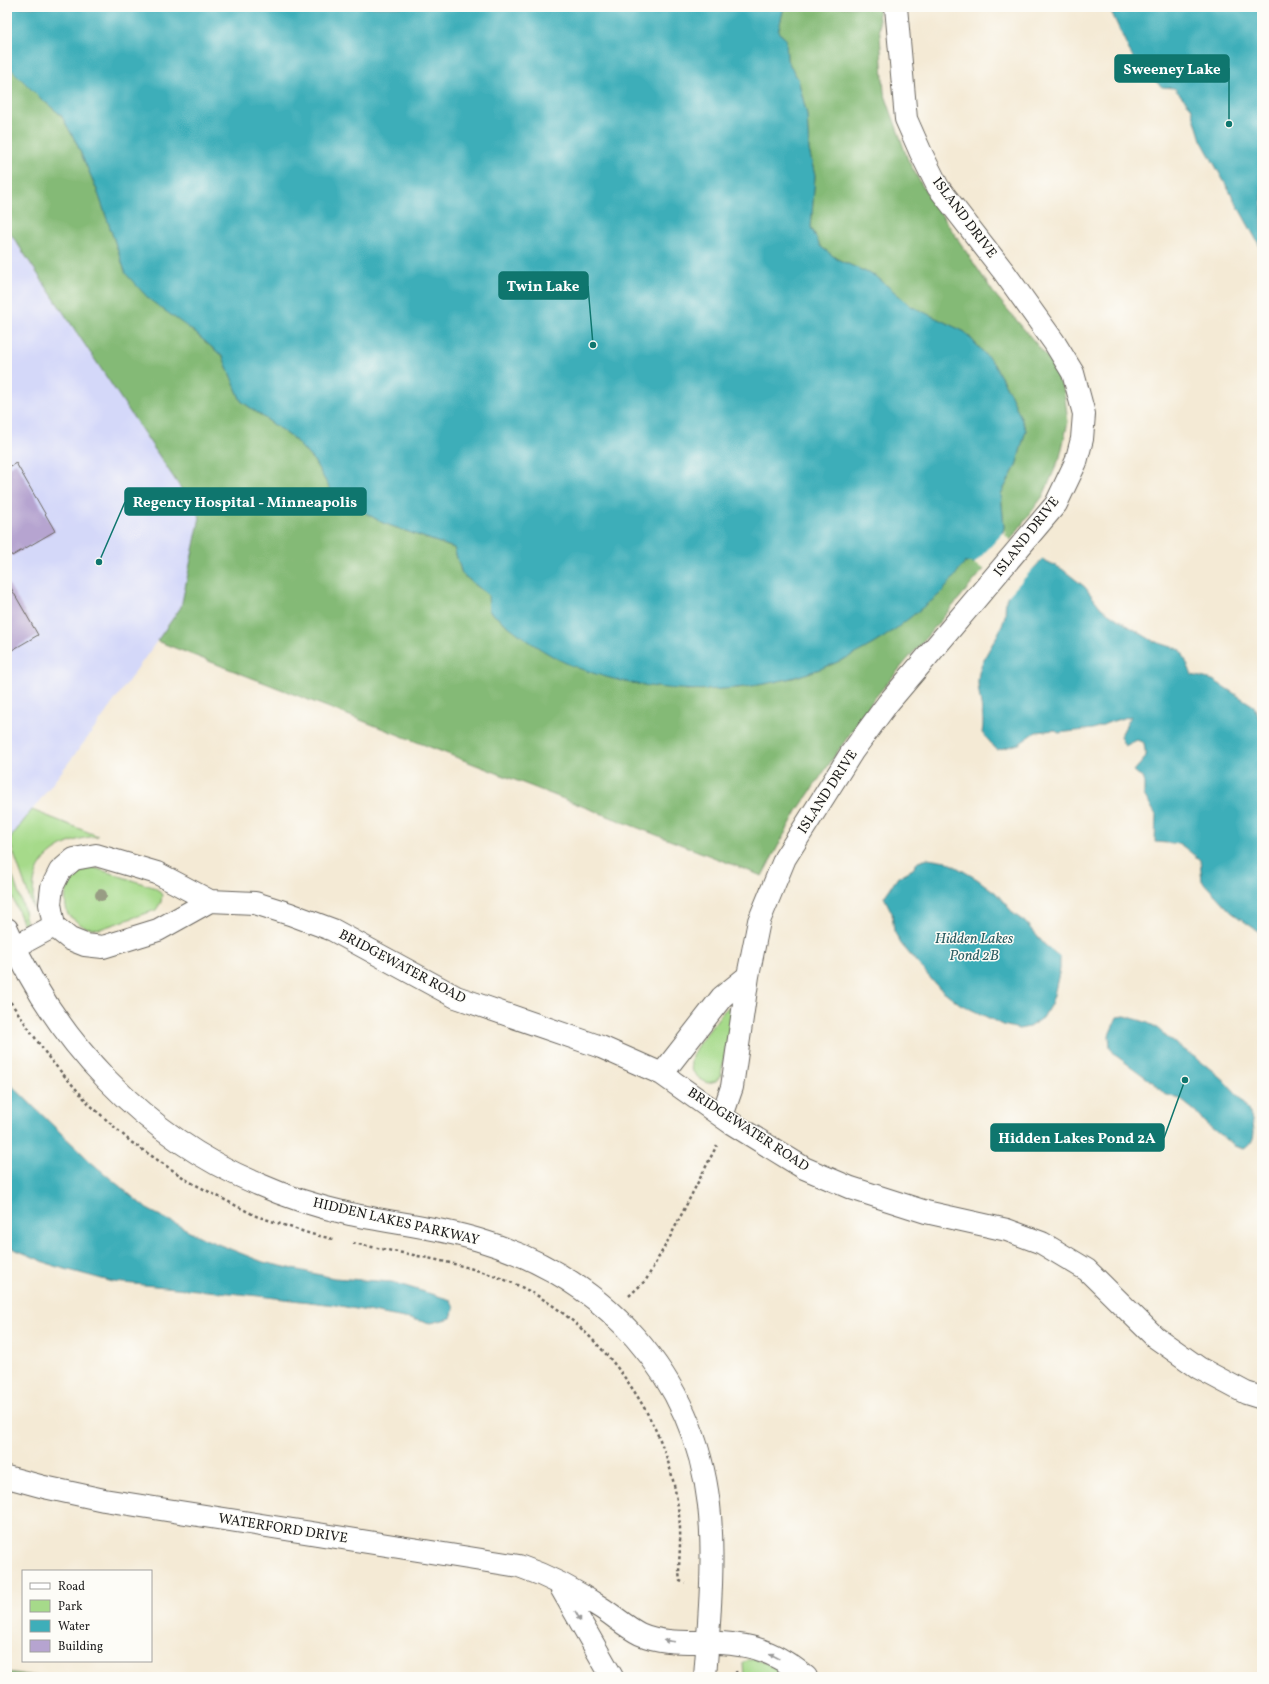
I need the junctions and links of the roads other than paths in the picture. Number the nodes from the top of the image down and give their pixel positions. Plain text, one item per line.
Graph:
1 (896, 7) edge
2 (210, 901) junction
3 (54, 926) junction
4 (11, 938) edge
5 (748, 976) junction
6 (662, 1074) junction
7 (726, 1119) junction
8 (1262, 1398) edge
9 (7, 1476) edge
10 (559, 1582) junction
11 (708, 1642) junction
12 (612, 1677) edge
13 (705, 1677) edge
14 (806, 1677) edge

1 - 5 street, ISLAND DRIVE
2 - 3 street
2 - 3 street, BRIDGEWATER ROAD
2 - 6 street, BRIDGEWATER ROAD
3 - 4 street
4 - 11 street, HIDDEN LAKES PARKWAY
5 - 6 street
5 - 7 street, ISLAND DRIVE
6 - 7 street, BRIDGEWATER ROAD
7 - 8 street, BRIDGEWATER ROAD
9 - 10 street, WATERFORD DRIVE
11 -> 10 street, WATERFORD DRIVE
10 -> 12 street
11 - 13 street, HIDDEN LAKES PARKWAY
14 -> 11 street, WATERFORD DRIVE

